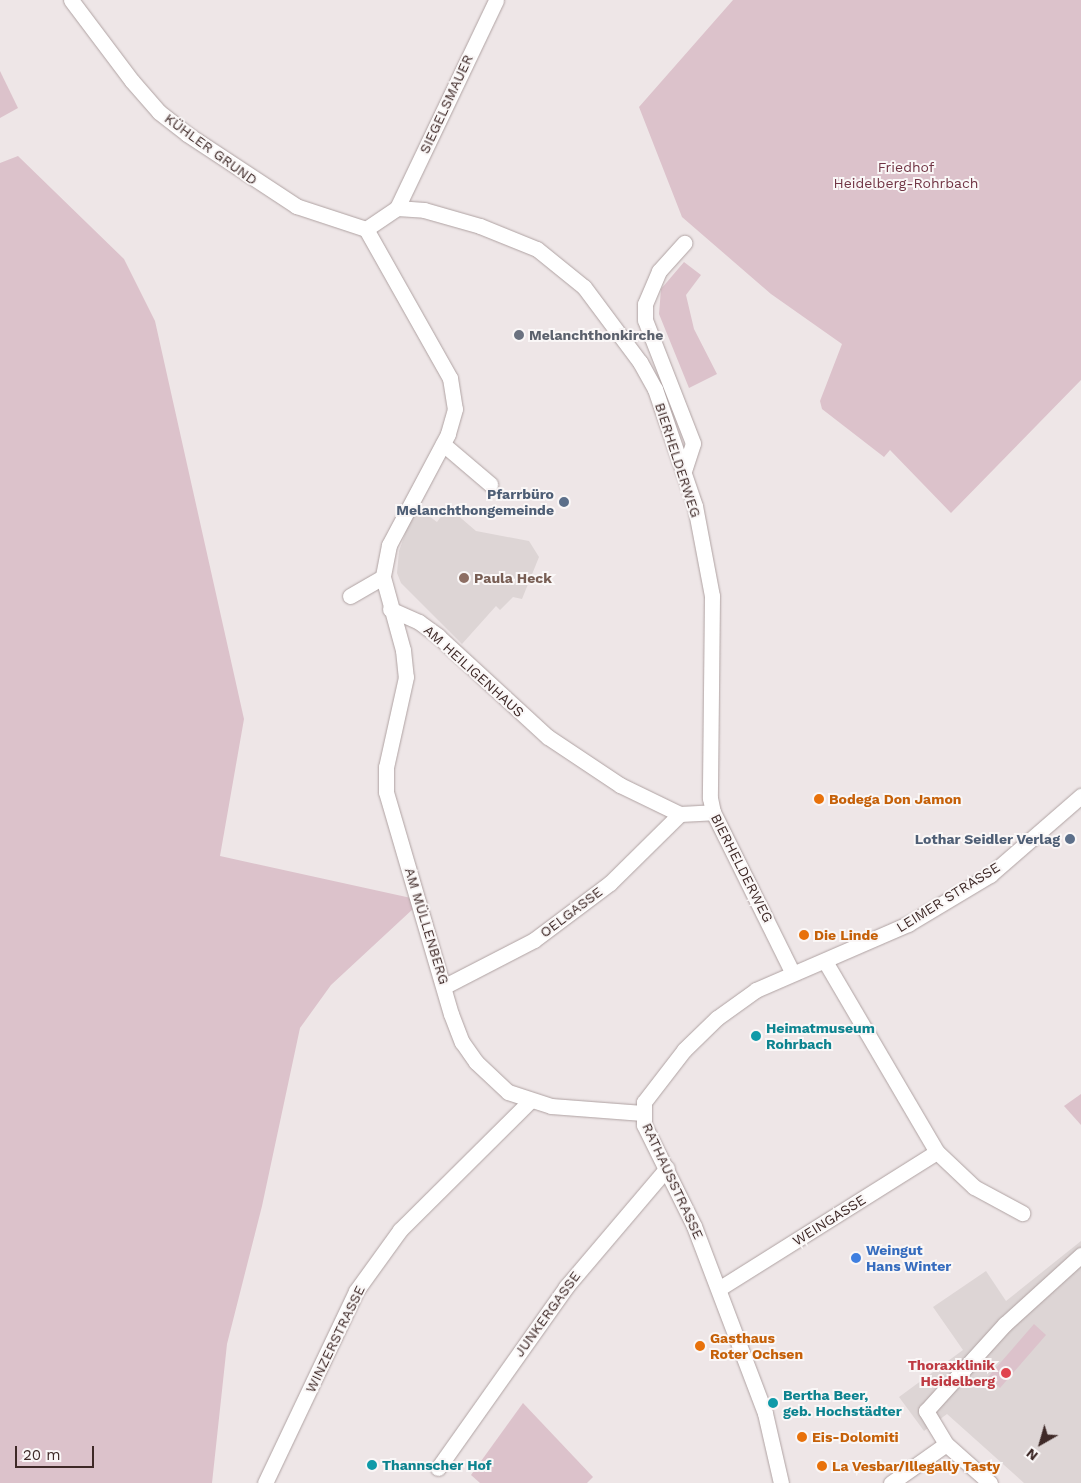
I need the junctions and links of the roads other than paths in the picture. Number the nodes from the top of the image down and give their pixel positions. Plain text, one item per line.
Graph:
1 (71, 0) edge
2 (496, 0) edge
3 (397, 208) junction
4 (366, 229) junction
5 (684, 243) dead end
6 (443, 444) junction
7 (684, 471) junction
8 (490, 484) dead end
9 (383, 577) junction
10 (350, 596) dead end
11 (390, 609) junction
12 (1081, 796) edge
13 (713, 812) junction
14 (680, 814) junction
15 (826, 962) junction
16 (792, 972) junction
17 (445, 986) junction
18 (529, 1102) junction
19 (642, 1113) junction
20 (937, 1152) junction
21 (667, 1168) junction
22 (1022, 1213) dead end
23 (1081, 1255) edge
24 (720, 1288) junction
25 (946, 1444) junction
26 (438, 1468) dead end
27 (265, 1483) edge
28 (781, 1483) edge
29 (891, 1483) edge
30 (990, 1483) edge

1 - 4 street, KÜHLER GRUND
2 - 3 street, SIEGELSMAUER
3 - 4 street
3 - 7 street, BIERHELDERWEG
4 - 6 street
5 - 7 street
6 - 8 street
6 - 9 street
7 - 13 street, BIERHELDERWEG
9 - 10 street
9 - 11 street
11 - 14 street, AM HEILIGENHAUS
11 - 17 street, AM MÜLLENBERG
12 - 15 street, LEIMER STRASSE
13 - 14 street, AM HEILIGENHAUS
13 - 16 street, BIERHELDERWEG
14 - 17 street, OELGASSE
15 - 16 street, RATHAUSSTRASSE
15 - 20 street
16 - 19 street, RATHAUSSTRASSE
17 - 18 street, AM MÜLLENBERG
18 - 19 street, AM MÜLLENBERG
18 - 27 street, WINZERSTRASSE
19 - 21 street, RATHAUSSTRASSE
20 - 22 street
20 - 24 street, WEINGASSE
21 - 24 street, RATHAUSSTRASSE
21 - 26 street, JUNKERGASSE
23 - 25 street
24 - 28 street, RATHAUSSTRASSE
25 - 29 street
25 - 30 street

